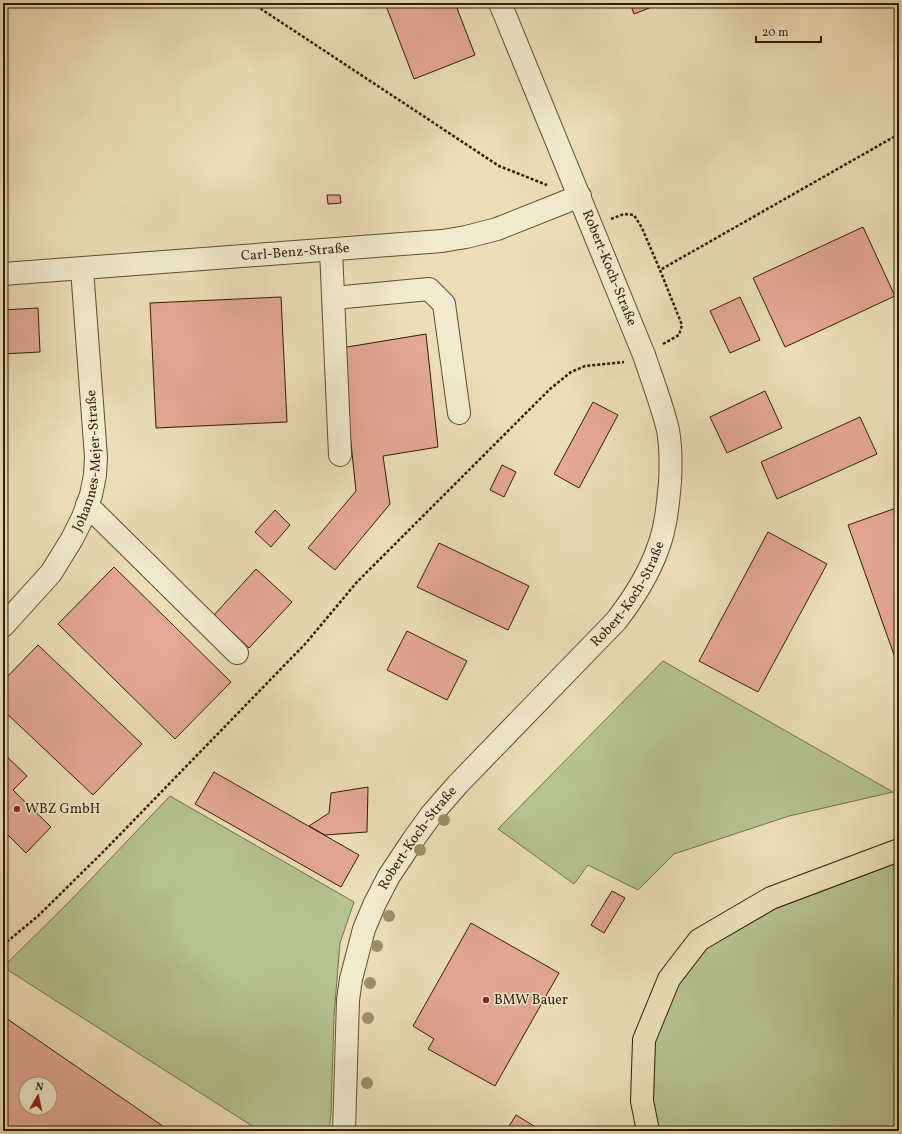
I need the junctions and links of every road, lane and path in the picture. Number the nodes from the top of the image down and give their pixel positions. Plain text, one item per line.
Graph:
1 (252, 3) edge
2 (500, 3) edge
3 (899, 134) edge
4 (580, 196) junction
5 (592, 226) junction
6 (331, 250) junction
7 (82, 269) junction
8 (660, 270) junction
9 (3, 274) edge
10 (334, 298) junction
11 (644, 355) junction
12 (459, 413) dead end
13 (340, 455) dead end
14 (87, 505) junction
15 (3, 626) edge
16 (237, 653) dead end
17 (899, 850) edge
18 (3, 945) edge
19 (344, 1131) edge
20 (648, 1131) edge

1 - 4 path
2 - 4 street, Robert-Koch-Straße
3 - 8 path
4 - 5 street, Robert-Koch-Straße
4 - 6 street, Carl-Benz-Straße
5 - 8 path
5 - 11 street, Robert-Koch-Straße
6 - 7 street, Carl-Benz-Straße
6 - 10 street
7 - 9 street, Carl-Benz-Straße
7 - 14 street, Johannes-Mejer-Straße
8 - 11 path
10 - 12 street
10 - 13 street
11 - 18 path
11 - 19 street, Robert-Koch-Straße
14 - 15 street, Johannes-Mejer-Straße
14 - 16 street
17 - 20 highway

